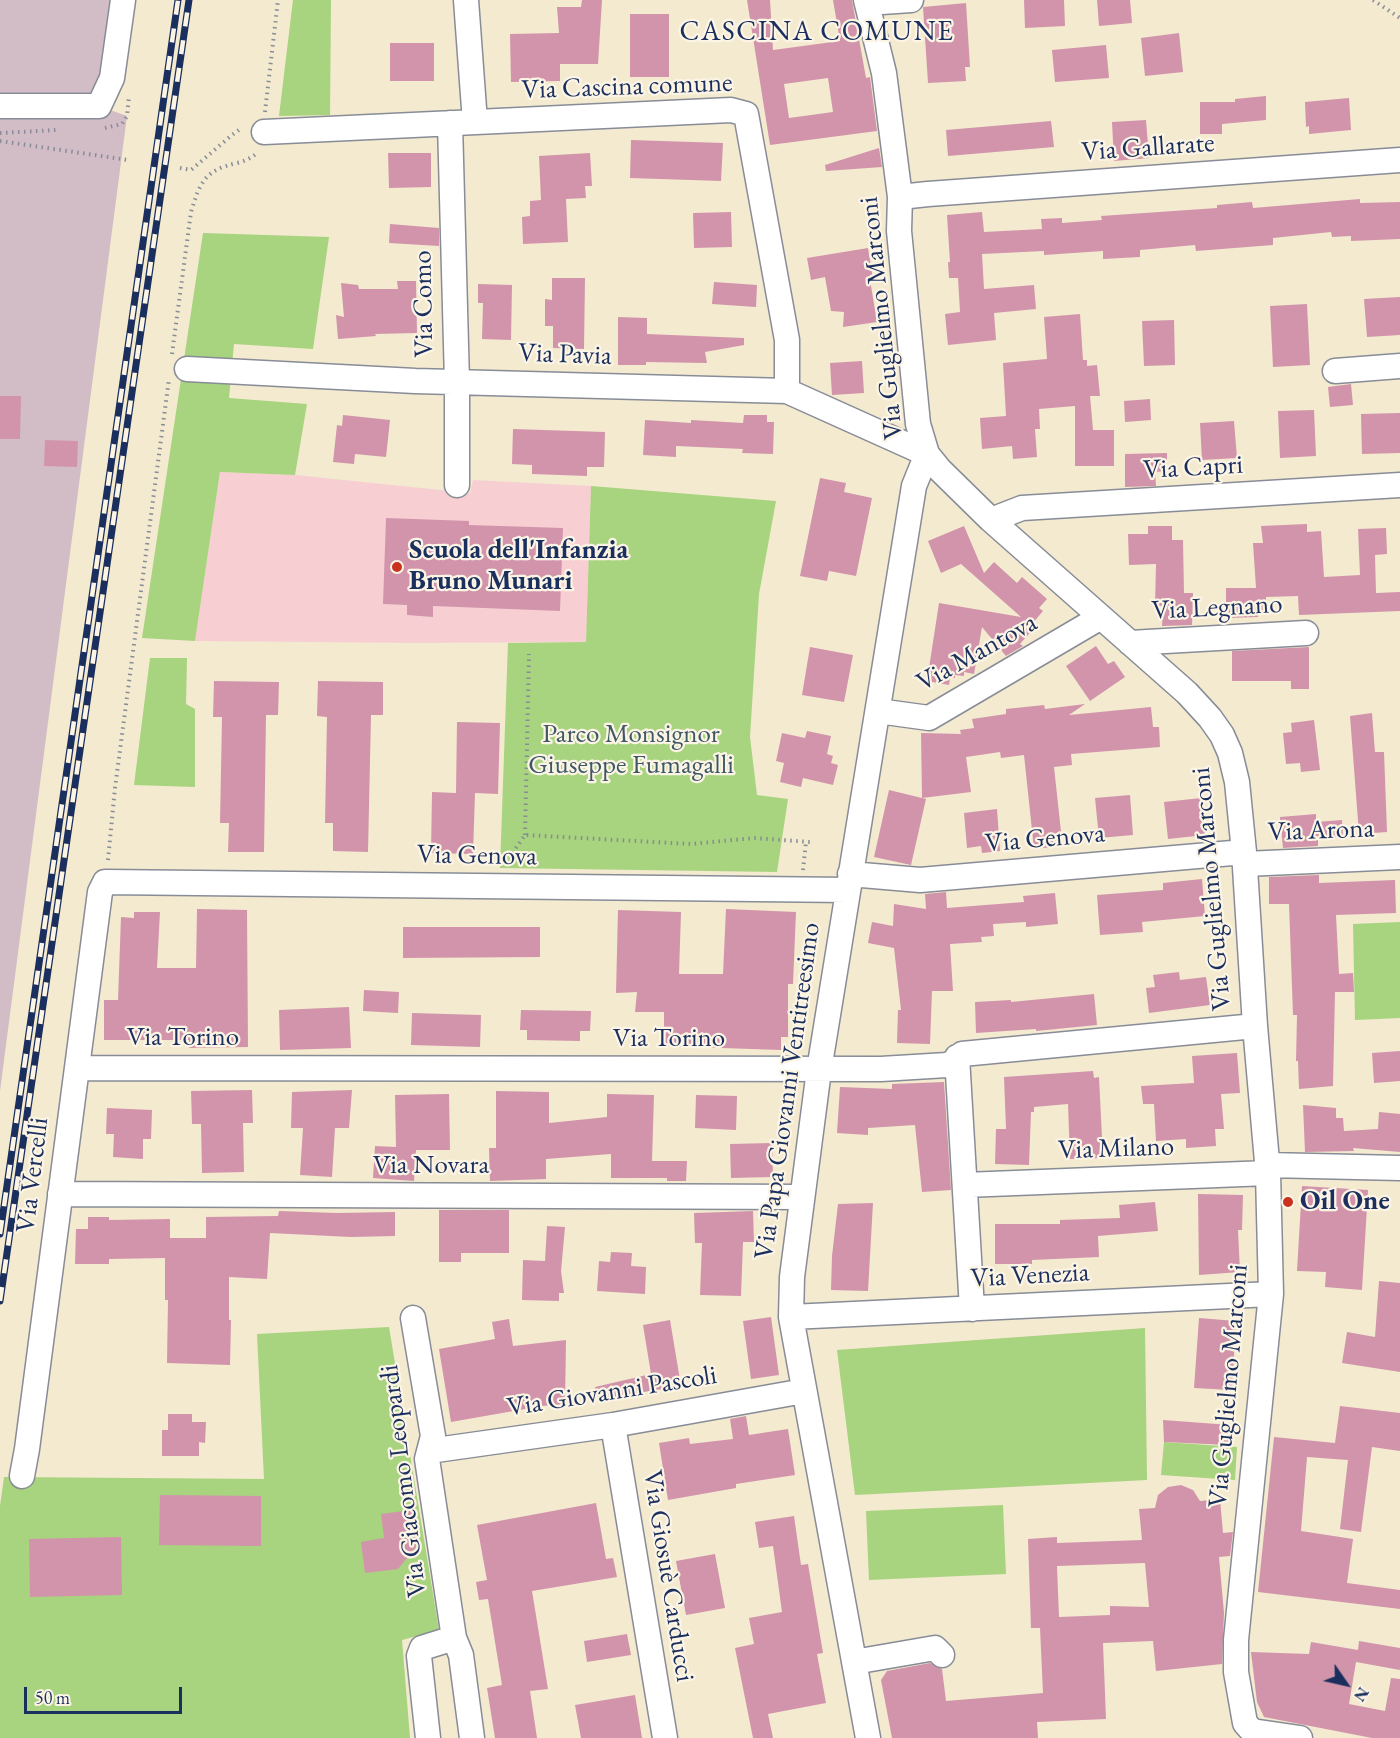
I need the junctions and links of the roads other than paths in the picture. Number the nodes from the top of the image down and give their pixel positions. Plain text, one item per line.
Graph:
1 (123, 0) edge
2 (466, 0) edge
3 (911, 0) edge
4 (866, 1) edge
5 (0, 106) edge
6 (475, 122) junction
7 (450, 123) junction
8 (264, 132) road end
9 (1400, 159) edge
10 (900, 197) junction
11 (176, 364) road end
12 (1400, 366) edge
13 (1335, 371) dead end
14 (457, 382) junction
15 (787, 391) junction
16 (927, 454) junction
17 (457, 484) dead end
18 (1400, 485) edge
19 (991, 520) junction
20 (1101, 617) junction
21 (1306, 633) dead end
22 (1130, 643) junction
23 (878, 711) junction
24 (1400, 857) edge
25 (1244, 858) junction
26 (105, 882) joint
27 (849, 882) junction
28 (1255, 1026) junction
29 (957, 1058) junction
30 (77, 1068) junction
31 (819, 1070) junction
32 (1400, 1168) edge
33 (1268, 1169) junction
34 (965, 1185) junction
35 (60, 1194) junction
36 (801, 1197) junction
37 (1271, 1294) junction
38 (972, 1309) junction
39 (791, 1317) junction
40 (413, 1318) dead end
41 (804, 1390) junction
42 (613, 1425) junction
43 (429, 1451) junction
44 (22, 1476) dead end
45 (454, 1638) junction
46 (942, 1655) dead end
47 (854, 1662) junction
48 (428, 1738) edge
49 (472, 1738) edge
50 (665, 1738) edge
51 (868, 1738) edge
52 (1299, 1738) edge

1 - 5 street
2 - 6 street
3 - 4 street
4 - 10 street, Via Guglielmo Marconi
6 - 7 street, Via Cascina comune
6 - 15 street, Via Cascina comune
7 - 8 street, Via Cascina comune
7 - 14 street, Via Como
9 - 10 street, Via Gallarate
10 - 16 street, Via Guglielmo Marconi
11 - 14 street, Via Pavia
12 - 13 street
14 - 15 street, Via Pavia
14 - 17 street, Via Como
15 - 16 street, Via Pavia
16 - 19 street, Via Guglielmo Marconi
16 - 23 street, Via Papa Giovanni Ventitreesimo
18 - 19 street, Via Capri
19 - 20 street, Via Guglielmo Marconi
20 - 22 street, Via Guglielmo Marconi
20 - 23 street, Via Mantova
21 - 22 street, Via Legnano
22 - 25 street, Via Guglielmo Marconi
23 - 27 street, Via Papa Giovanni Ventitreesimo
24 - 25 street, Via Arona
25 - 27 street, Via Genova
25 - 28 street, Via Guglielmo Marconi
26 - 27 street, Via Genova
26 - 30 street, Via Vercelli
27 - 31 street, Via Papa Giovanni Ventitreesimo
28 - 29 street, Via Torino
28 - 33 street, Via Guglielmo Marconi
29 - 31 street, Via Torino
29 - 34 street
30 - 31 street, Via Torino
30 - 35 street, Via Vercelli
31 - 36 street, Via Papa Giovanni Ventitreesimo
32 - 33 street, Via Milano
33 - 34 street, Via Milano
33 - 37 street, Via Guglielmo Marconi
34 - 38 street
35 - 36 street, Via Novara
35 - 44 street, Via Vercelli
36 - 39 street, Via Papa Giovanni Ventitreesimo
37 - 38 street, Via Venezia
37 - 52 street, Via Guglielmo Marconi
38 - 39 street, Via Venezia
39 - 41 street, Via Papa Giovanni Ventitreesimo
40 - 43 street, Via Giacomo Leopardi
41 - 42 street, Via Giovanni Pascoli
41 - 47 street, Via Papa Giovanni Ventitreesimo
42 - 43 street, Via Giovanni Pascoli
42 - 50 street, Via Giosuè Carducci
43 - 45 street, Via Giacomo Leopardi
45 - 48 street
45 - 49 street, Via Giacomo Leopardi
46 - 47 street
47 - 51 street, Via Papa Giovanni Ventitreesimo

